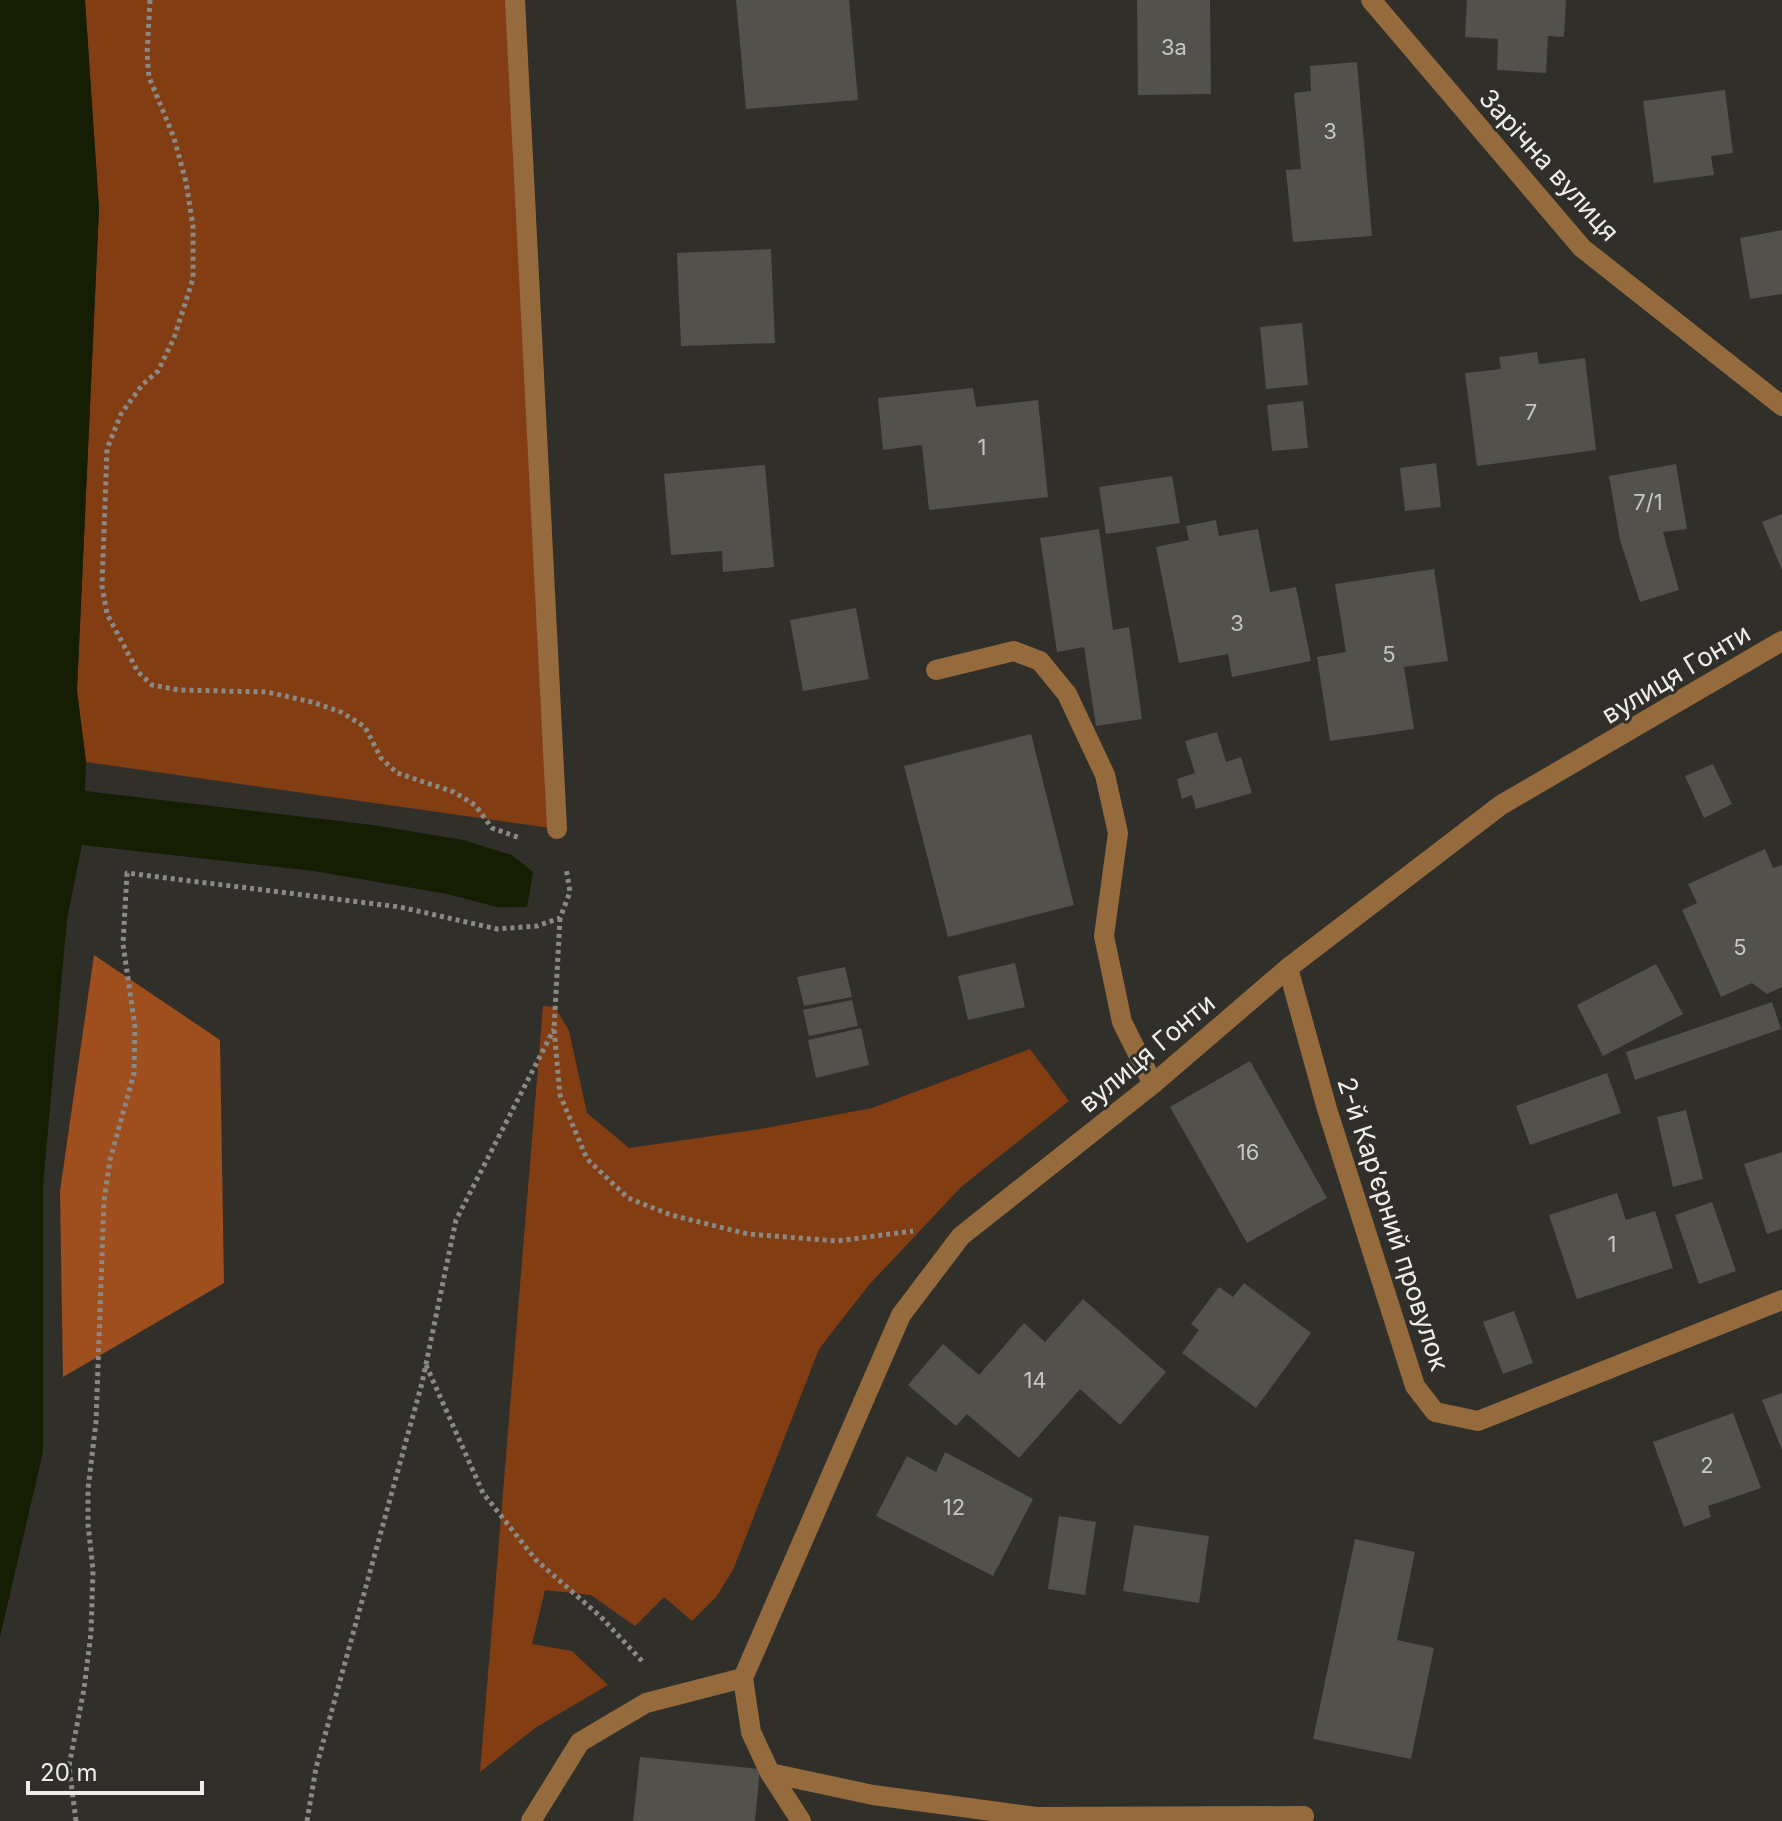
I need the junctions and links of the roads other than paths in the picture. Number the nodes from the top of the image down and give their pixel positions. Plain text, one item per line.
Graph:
1 (515, 0) edge
2 (1371, 0) edge
3 (1782, 406) edge
4 (1782, 641) edge
5 (936, 670) dead end
6 (557, 829) road end
7 (1288, 968) junction
8 (1153, 1084) junction
9 (1782, 1300) edge
10 (743, 1678) junction
11 (770, 1773) junction
12 (1304, 1816) dead end
13 (531, 1821) edge
14 (801, 1821) edge

1 - 6 street
2 - 3 street, Зарічна вулиця
4 - 7 street, вулиця Гонти
5 - 8 street
7 - 8 street, вулиця Гонти
7 - 9 street, 2-й Карʼєрний провулок
8 - 10 street, вулиця Гонти
10 - 11 street
10 - 13 street
11 - 12 street
11 - 14 street

